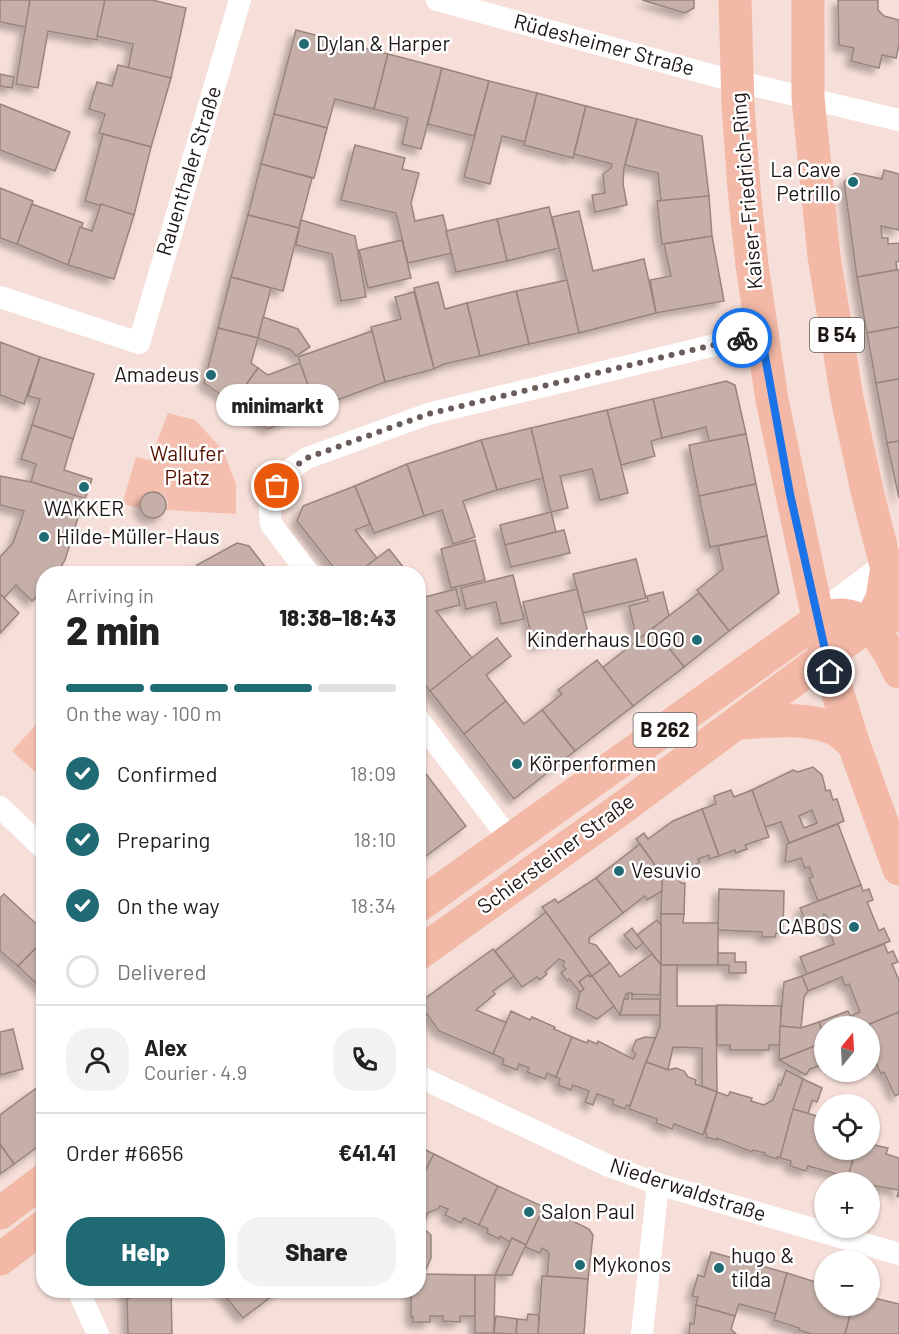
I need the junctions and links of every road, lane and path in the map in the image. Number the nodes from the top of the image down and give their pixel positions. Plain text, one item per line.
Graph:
1 (240, 0) edge
2 (437, 0) edge
3 (735, 0) edge
4 (808, 0) edge
5 (737, 81) junction
6 (808, 98) junction
7 (899, 120) edge
8 (0, 297) edge
9 (761, 334) junction
10 (893, 564) edge
11 (303, 566) edge
12 (898, 608) edge
13 (818, 620) junction
14 (867, 626) junction
15 (826, 656) junction
16 (899, 672) edge
17 (737, 723) junction
18 (426, 729) edge
19 (854, 745) junction
20 (0, 807) edge
21 (36, 841) edge
22 (511, 841) junction
23 (899, 869) edge
24 (426, 900) edge
25 (426, 948) edge
26 (426, 1080) edge
27 (658, 1184) junction
28 (36, 1186) edge
29 (0, 1213) edge
30 (36, 1232) edge
31 (899, 1254) edge
32 (0, 1259) edge
33 (82, 1298) edge
34 (98, 1334) edge
35 (642, 1334) edge

1 - 8 street, Rauenthaler Straße
2 - 5 street, Rüdesheimer Straße
3 - 5 main road, Kaiser-Friedrich-Ring
4 - 6 main road, B 54
5 - 6 street, Kaiser-Friedrich-Ring
5 - 9 main road, Kaiser-Friedrich-Ring
6 - 7 street, Kaiser-Friedrich-Ring
6 - 10 main road, B 54
9 - 11 street
9 - 13 main road, Kaiser-Friedrich-Ring
10 - 12 main road, B 54
10 - 13 street, Schiersteiner Straße / B 262
10 - 14 main road, Schiersteiner Straße / B 262
12 - 14 street, Schiersteiner Straße / B 262
13 - 14 main road
13 - 15 main road, Kaiser-Friedrich-Ring
13 - 22 main road, Schiersteiner Straße / B 262
14 - 15 main road, Schiersteiner Straße / B 262
14 - 16 main road
15 - 17 main road, Schiersteiner Straße / B 262
15 - 19 main road, Kaiser-Friedrich-Ring
17 - 19 main road
17 - 25 main road, Schiersteiner Straße / B 262
18 - 22 street
19 - 23 main road, Kaiser-Friedrich-Ring
20 - 21 street
22 - 24 main road, Schiersteiner Straße / B 262
26 - 27 street, Niederwaldstraße
27 - 31 street, Niederwaldstraße
27 - 35 street
28 - 29 main road
30 - 32 main road
33 - 34 street

